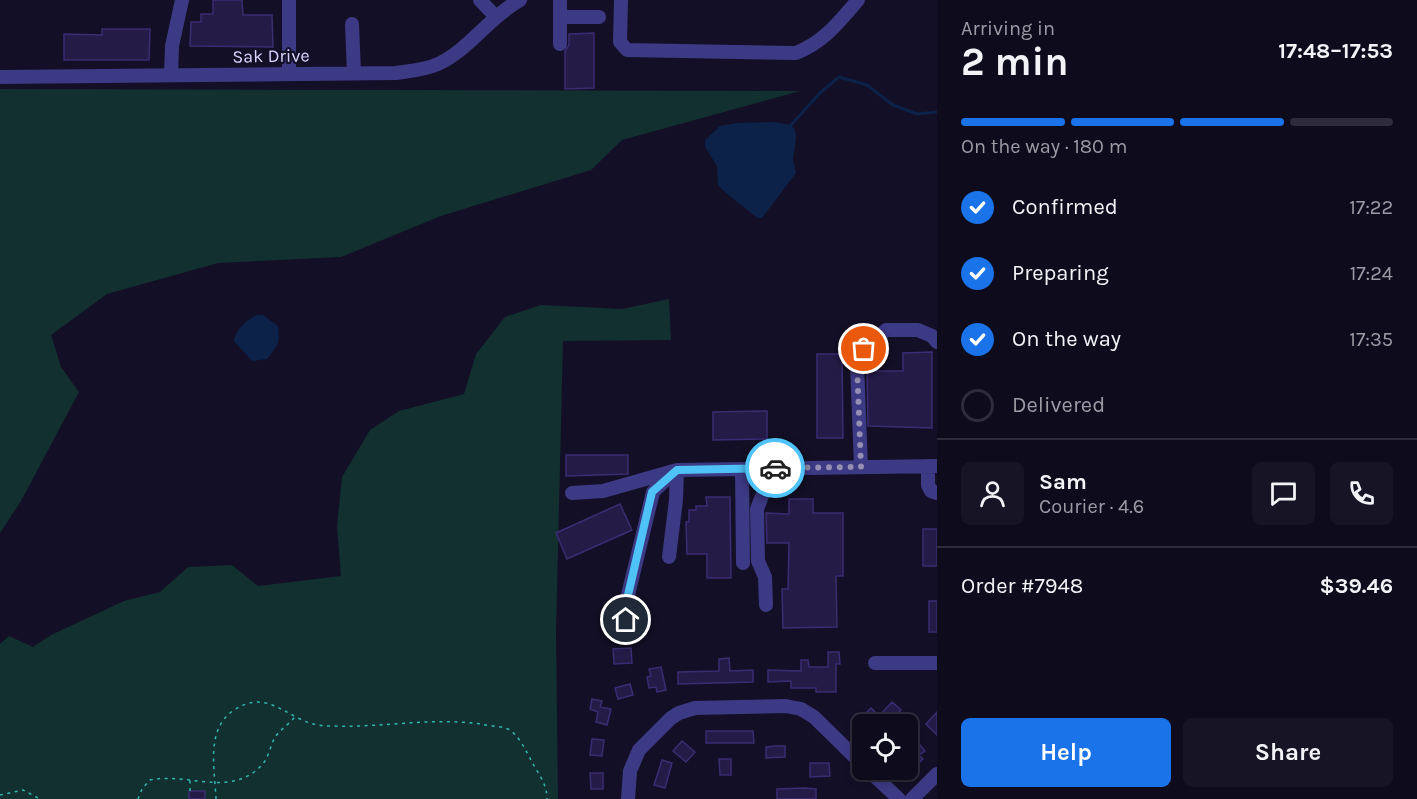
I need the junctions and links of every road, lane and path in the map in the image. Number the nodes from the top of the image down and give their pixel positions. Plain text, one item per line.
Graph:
1 (182, 0) edge
2 (290, 0) edge
3 (480, 0) edge
4 (520, 0) edge
5 (560, 0) edge
6 (621, 0) edge
7 (858, 0) edge
8 (495, 16) junction
9 (560, 17) junction
10 (598, 17) dead end
11 (352, 24) dead end
12 (560, 44) dead end
13 (354, 73) junction
14 (289, 74) junction
15 (171, 75) junction
16 (0, 77) edge
17 (937, 342) edge
18 (932, 466) edge
19 (861, 467) junction
20 (763, 468) junction
21 (742, 469) junction
22 (677, 470) junction
23 (572, 493) dead end
24 (937, 493) edge
25 (669, 557) dead end
26 (743, 563) dead end
27 (766, 605) dead end
28 (626, 620) dead end
29 (875, 663) dead end
30 (937, 663) edge
31 (296, 717) junction
32 (852, 754) edge
33 (937, 774) edge
34 (190, 779) junction
35 (879, 780) edge
36 (216, 783) junction
37 (190, 791) dead end
38 (0, 795) edge
39 (40, 799) edge
40 (138, 799) edge
41 (216, 799) edge
42 (547, 799) edge
43 (628, 799) edge
44 (899, 799) edge
45 (912, 799) edge

1 - 15 street
2 - 14 street
3 - 8 street
4 - 8 street, Sak Drive
5 - 9 street
6 - 7 street
8 - 13 street, Sak Drive
9 - 10 street
9 - 12 street
11 - 13 street
13 - 14 street, Sak Drive
14 - 15 street, Sak Drive
15 - 16 street, Sak Drive
17 - 19 street
18 - 19 street
18 - 24 street
19 - 20 street
20 - 21 street
20 - 27 street
21 - 22 street
21 - 26 street
22 - 23 street
22 - 25 street
22 - 28 street
29 - 30 street
31 - 36 path
31 - 36 path
31 - 42 path
32 - 43 street
33 - 45 street
34 - 36 path
34 - 37 path
34 - 40 path
35 - 44 street
36 - 41 path
38 - 39 path

